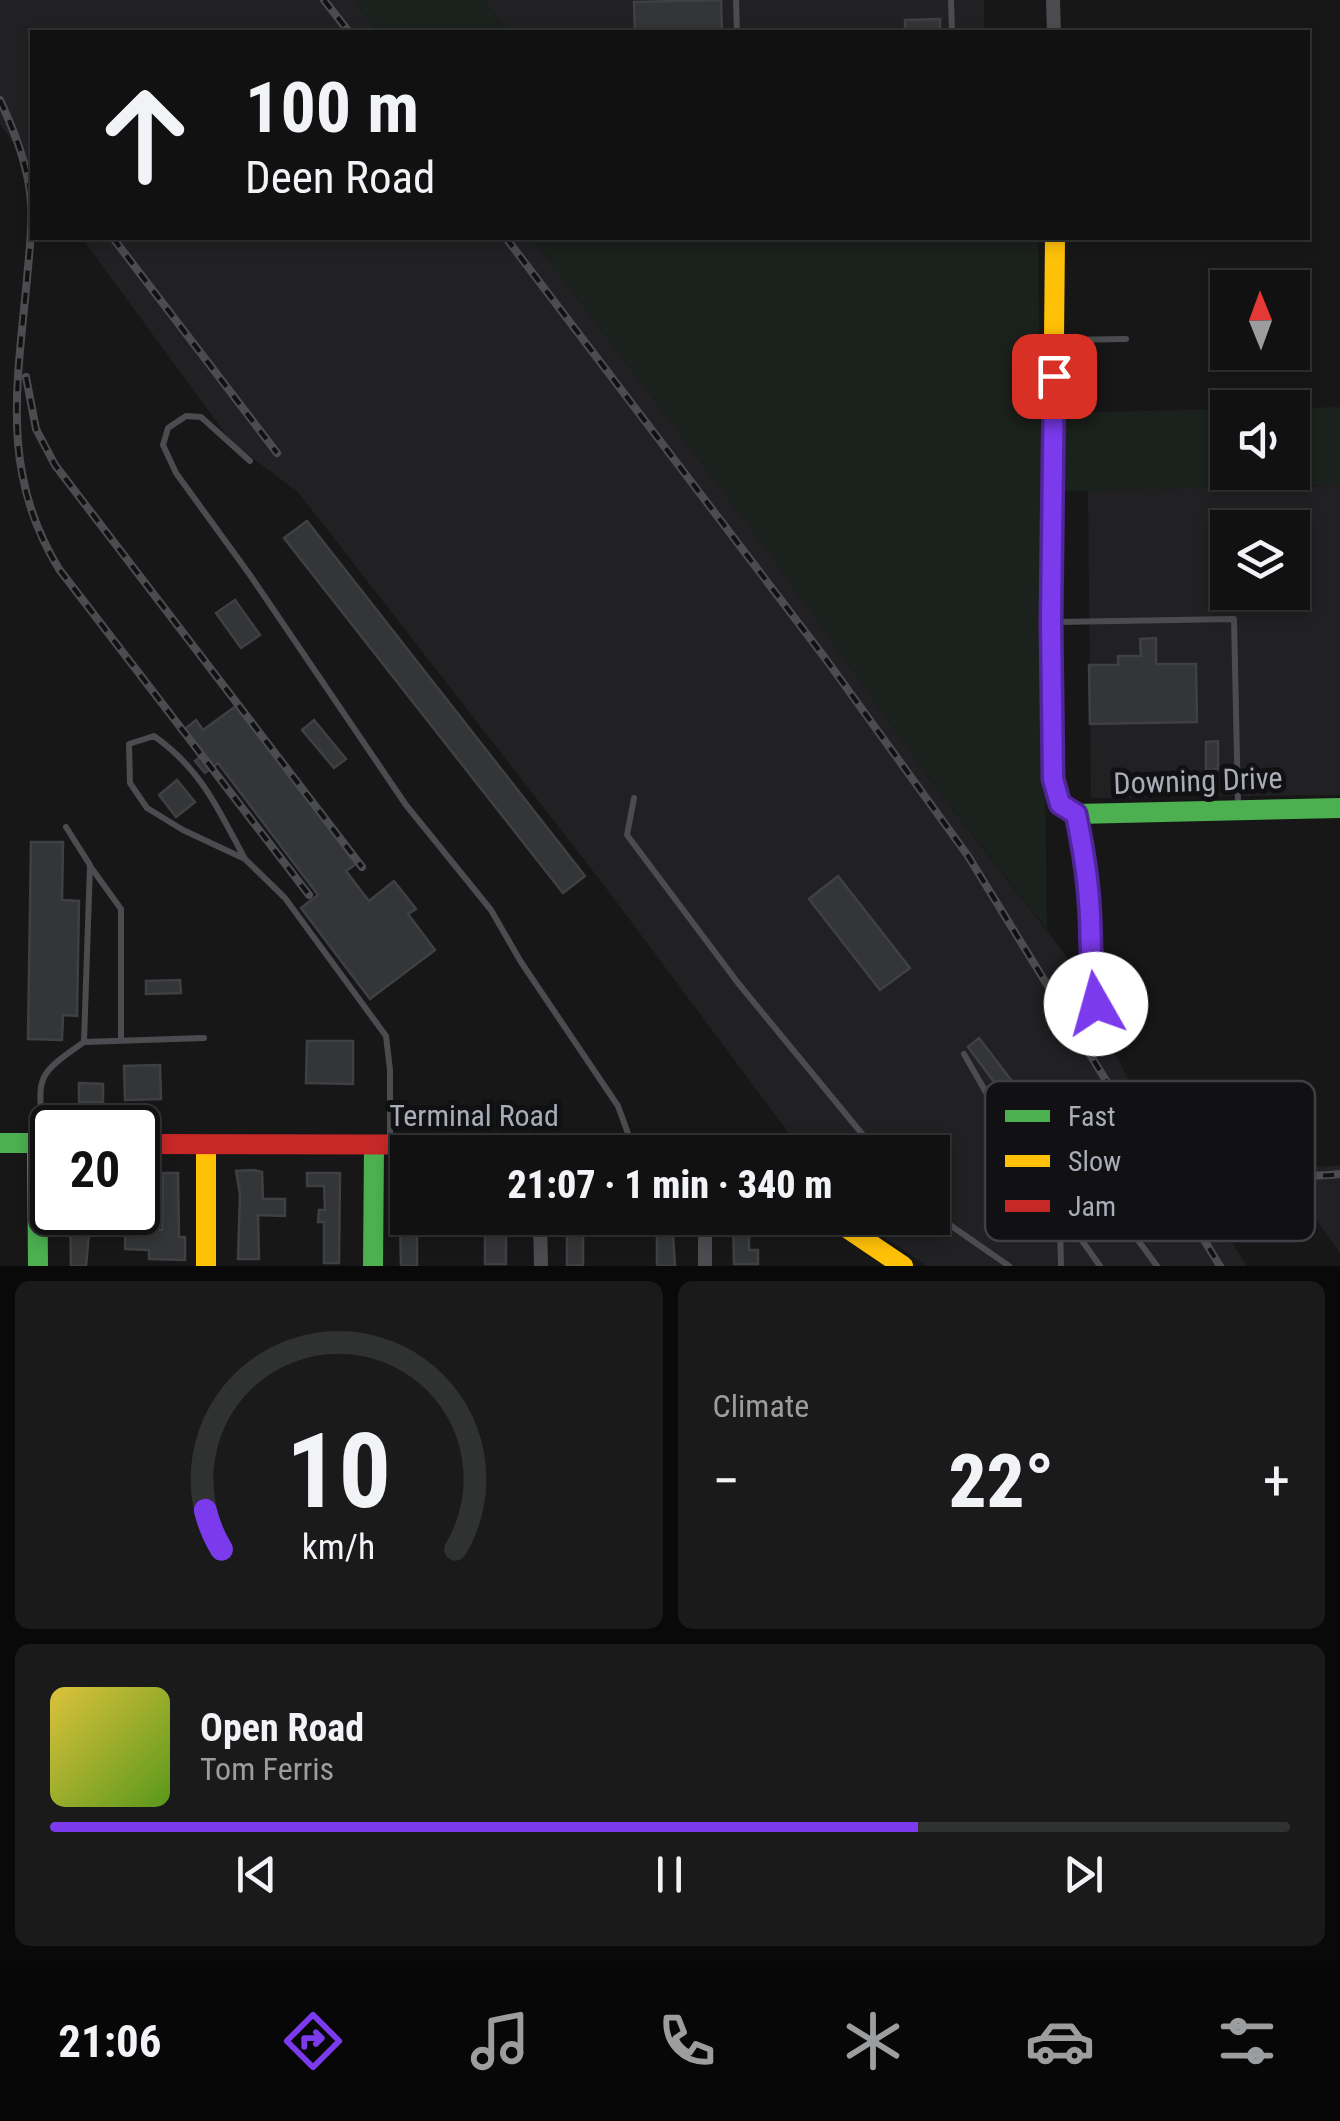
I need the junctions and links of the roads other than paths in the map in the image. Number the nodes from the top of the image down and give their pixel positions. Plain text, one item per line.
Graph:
1 (736, 0) edge
2 (951, 0) edge
3 (1054, 0) edge
4 (737, 30) edge
5 (952, 30) edge
6 (1054, 30) edge
7 (1054, 240) edge
8 (1126, 339) dead end
9 (1055, 340) junction
10 (250, 461) dead end
11 (1051, 622) junction
12 (634, 798) dead end
13 (1340, 808) edge
14 (1068, 809) junction
15 (1238, 810) junction
16 (66, 827) dead end
17 (245, 859) junction
18 (90, 865) junction
19 (204, 1038) dead end
20 (121, 1040) junction
21 (84, 1042) junction
22 (1116, 1043) dead end
23 (964, 1054) dead end
24 (985, 1091) edge
25 (41, 1105) edge
26 (628, 1135) edge
27 (863, 1135) edge
28 (0, 1143) edge
29 (30, 1143) edge
30 (160, 1144) edge
31 (206, 1144) junction
32 (382, 1146) junction
33 (390, 1146) edge
34 (950, 1225) edge
35 (40, 1235) edge
36 (540, 1235) edge
37 (705, 1235) edge
38 (856, 1235) edge
39 (1060, 1241) edge
40 (1082, 1241) edge
41 (1139, 1241) edge
42 (898, 1264) edge
43 (38, 1266) edge
44 (206, 1266) edge
45 (373, 1266) edge
46 (540, 1266) edge
47 (705, 1266) edge
48 (1009, 1266) edge
49 (1061, 1266) edge
50 (1100, 1266) edge
51 (1157, 1266) edge

1 - 4 lane
2 - 5 lane
3 - 6 street
7 - 9 street
8 - 9 lane
9 - 11 street
10 - 26 lane
11 - 14 street
11 - 15 lane
12 - 27 lane
13 - 15 street, Downing Drive
14 - 15 street, Downing Drive
14 - 22 lane
16 - 18 lane
17 - 17 lane
17 - 32 lane
18 - 20 lane
18 - 21 lane
19 - 20 lane
20 - 21 lane
21 - 25 lane
23 - 24 lane
28 - 29 street
30 - 31 street, Terminal Road
31 - 32 street, Terminal Road
31 - 44 street
32 - 33 street, Terminal Road
32 - 45 street
34 - 48 lane
35 - 43 street
36 - 46 street
37 - 47 street
38 - 42 street
39 - 49 lane
40 - 50 lane
41 - 51 lane

